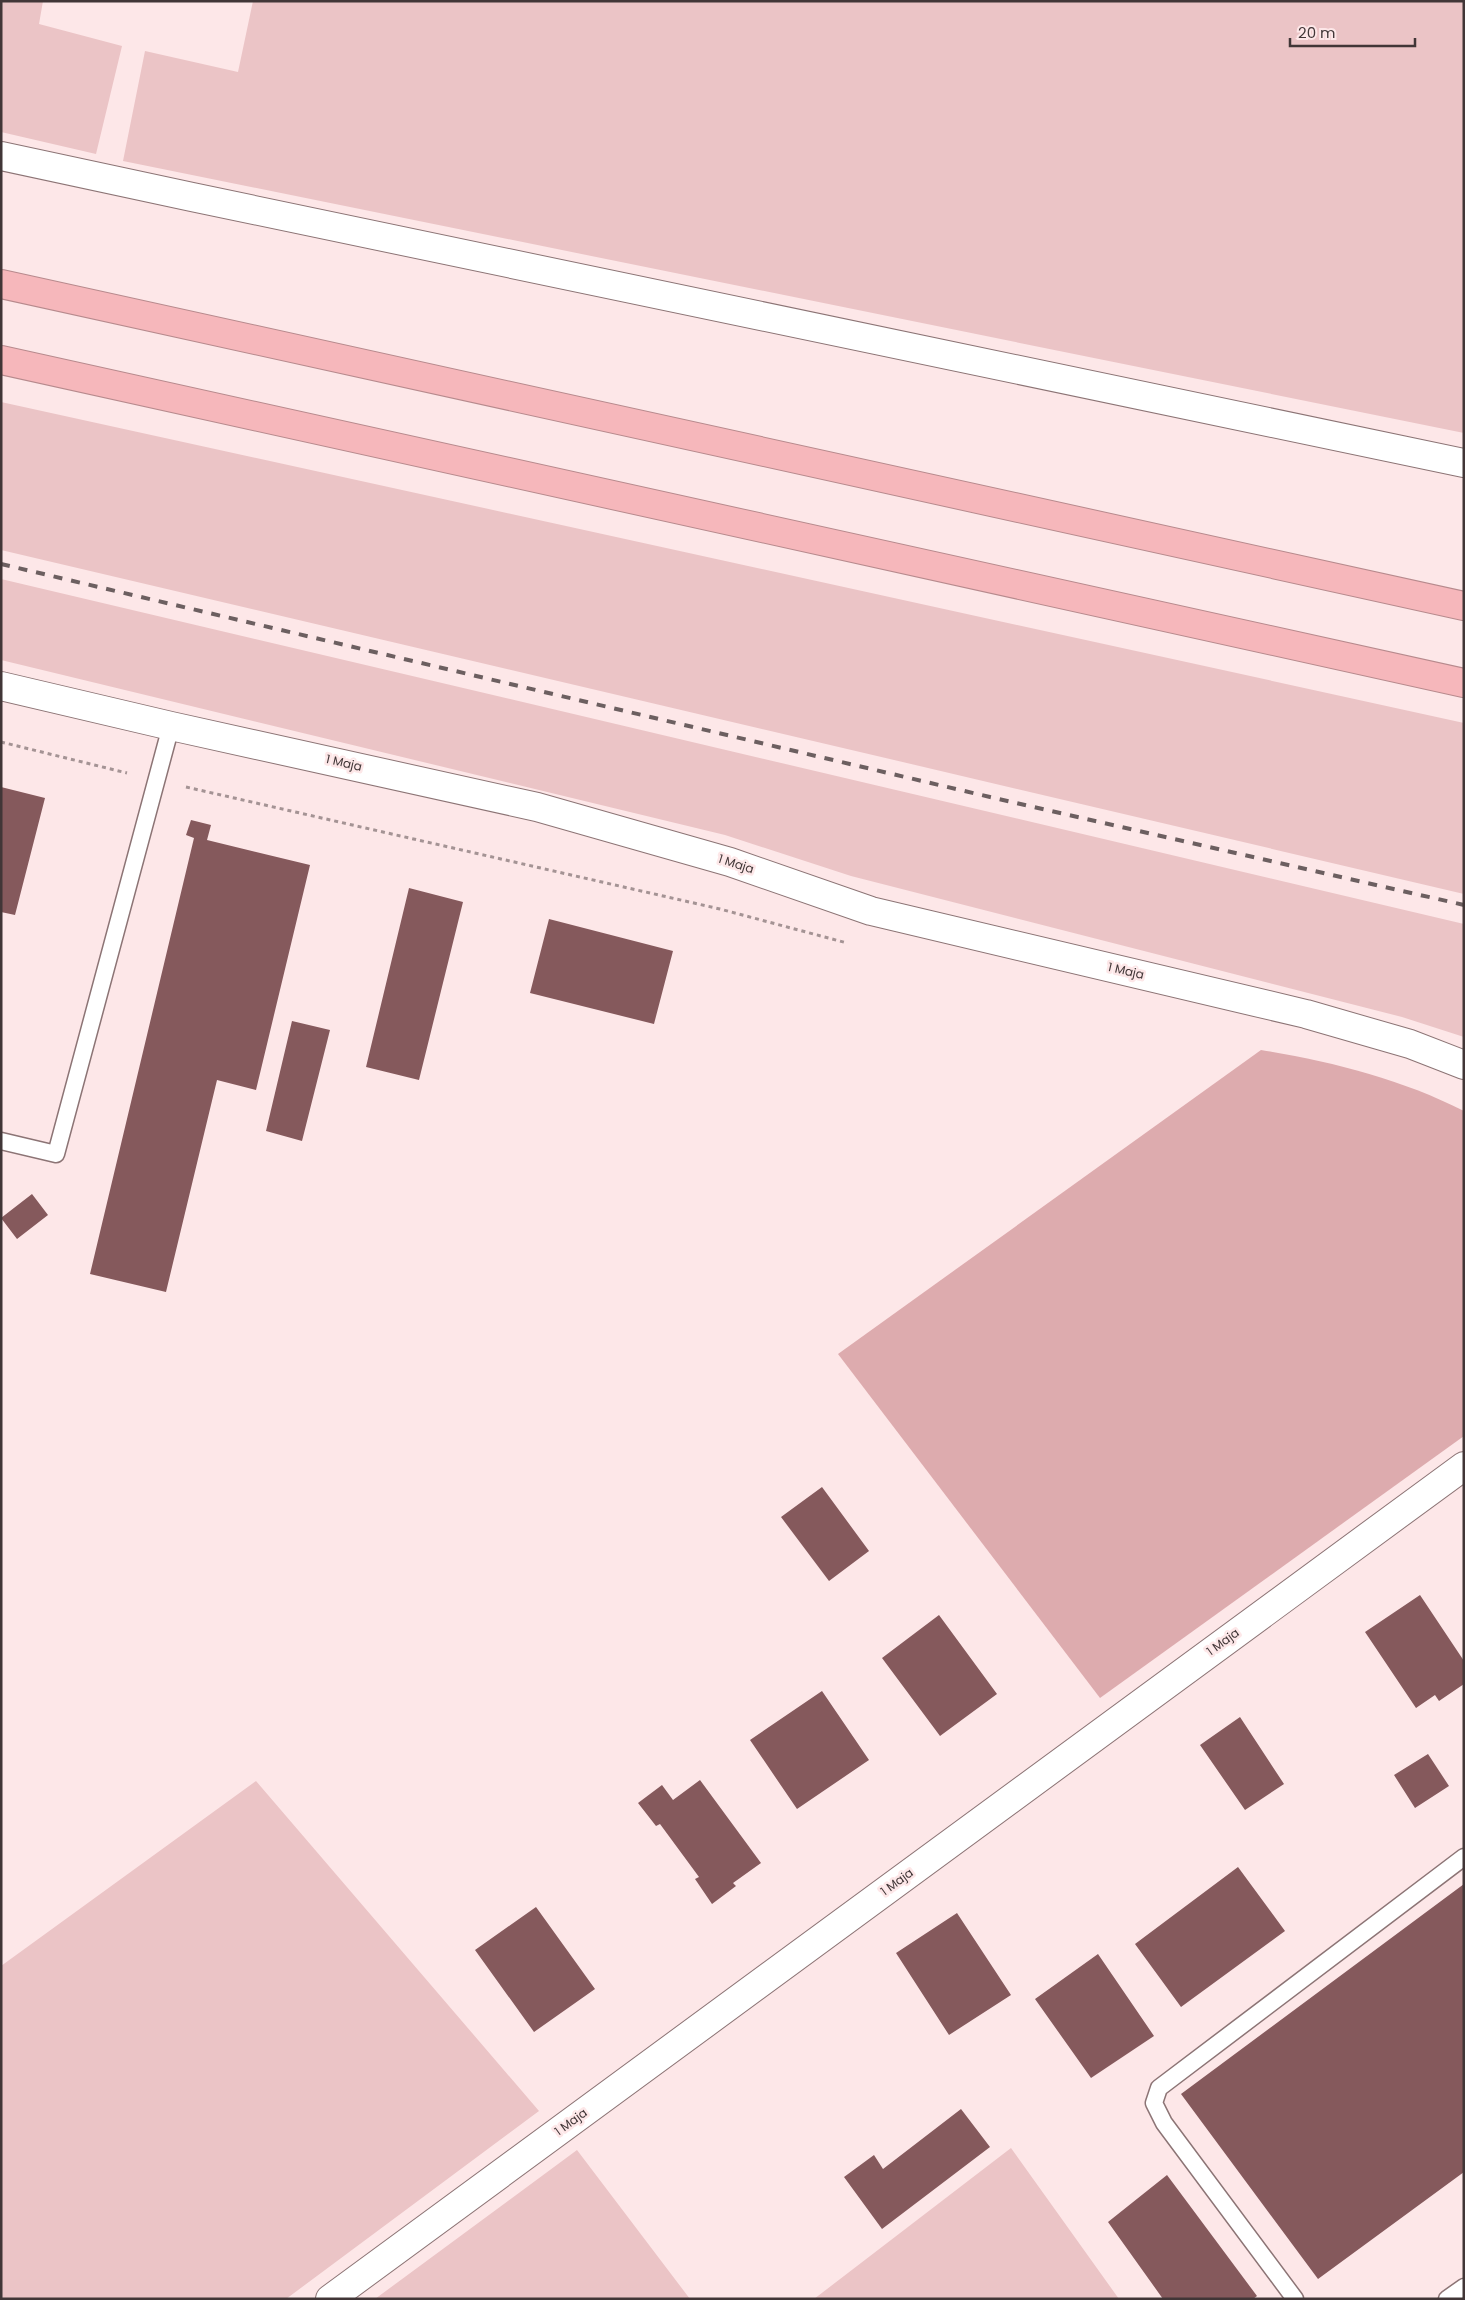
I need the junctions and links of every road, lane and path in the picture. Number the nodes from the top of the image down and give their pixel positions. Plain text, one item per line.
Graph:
1 (1, 156) edge
2 (1, 284) edge
3 (1, 360) edge
4 (1464, 463) edge
5 (1464, 606) edge
6 (1464, 683) edge
7 (1, 686) edge
8 (171, 726) junction
9 (1, 742) edge
10 (156, 781) junction
11 (720, 909) dead end
12 (1464, 1065) edge
13 (1, 1141) edge
14 (1464, 1466) edge
15 (1464, 1857) edge
16 (1464, 2287) edge
17 (330, 2299) edge
18 (1295, 2299) edge
19 (1447, 2299) edge

1 - 4 street
2 - 5 highway
3 - 6 highway
7 - 8 street, 1 Maja
8 - 10 lane
8 - 12 street, 1 Maja
9 - 10 path
10 - 11 path
10 - 13 lane
14 - 17 street, 1 Maja
15 - 18 lane
16 - 19 lane

